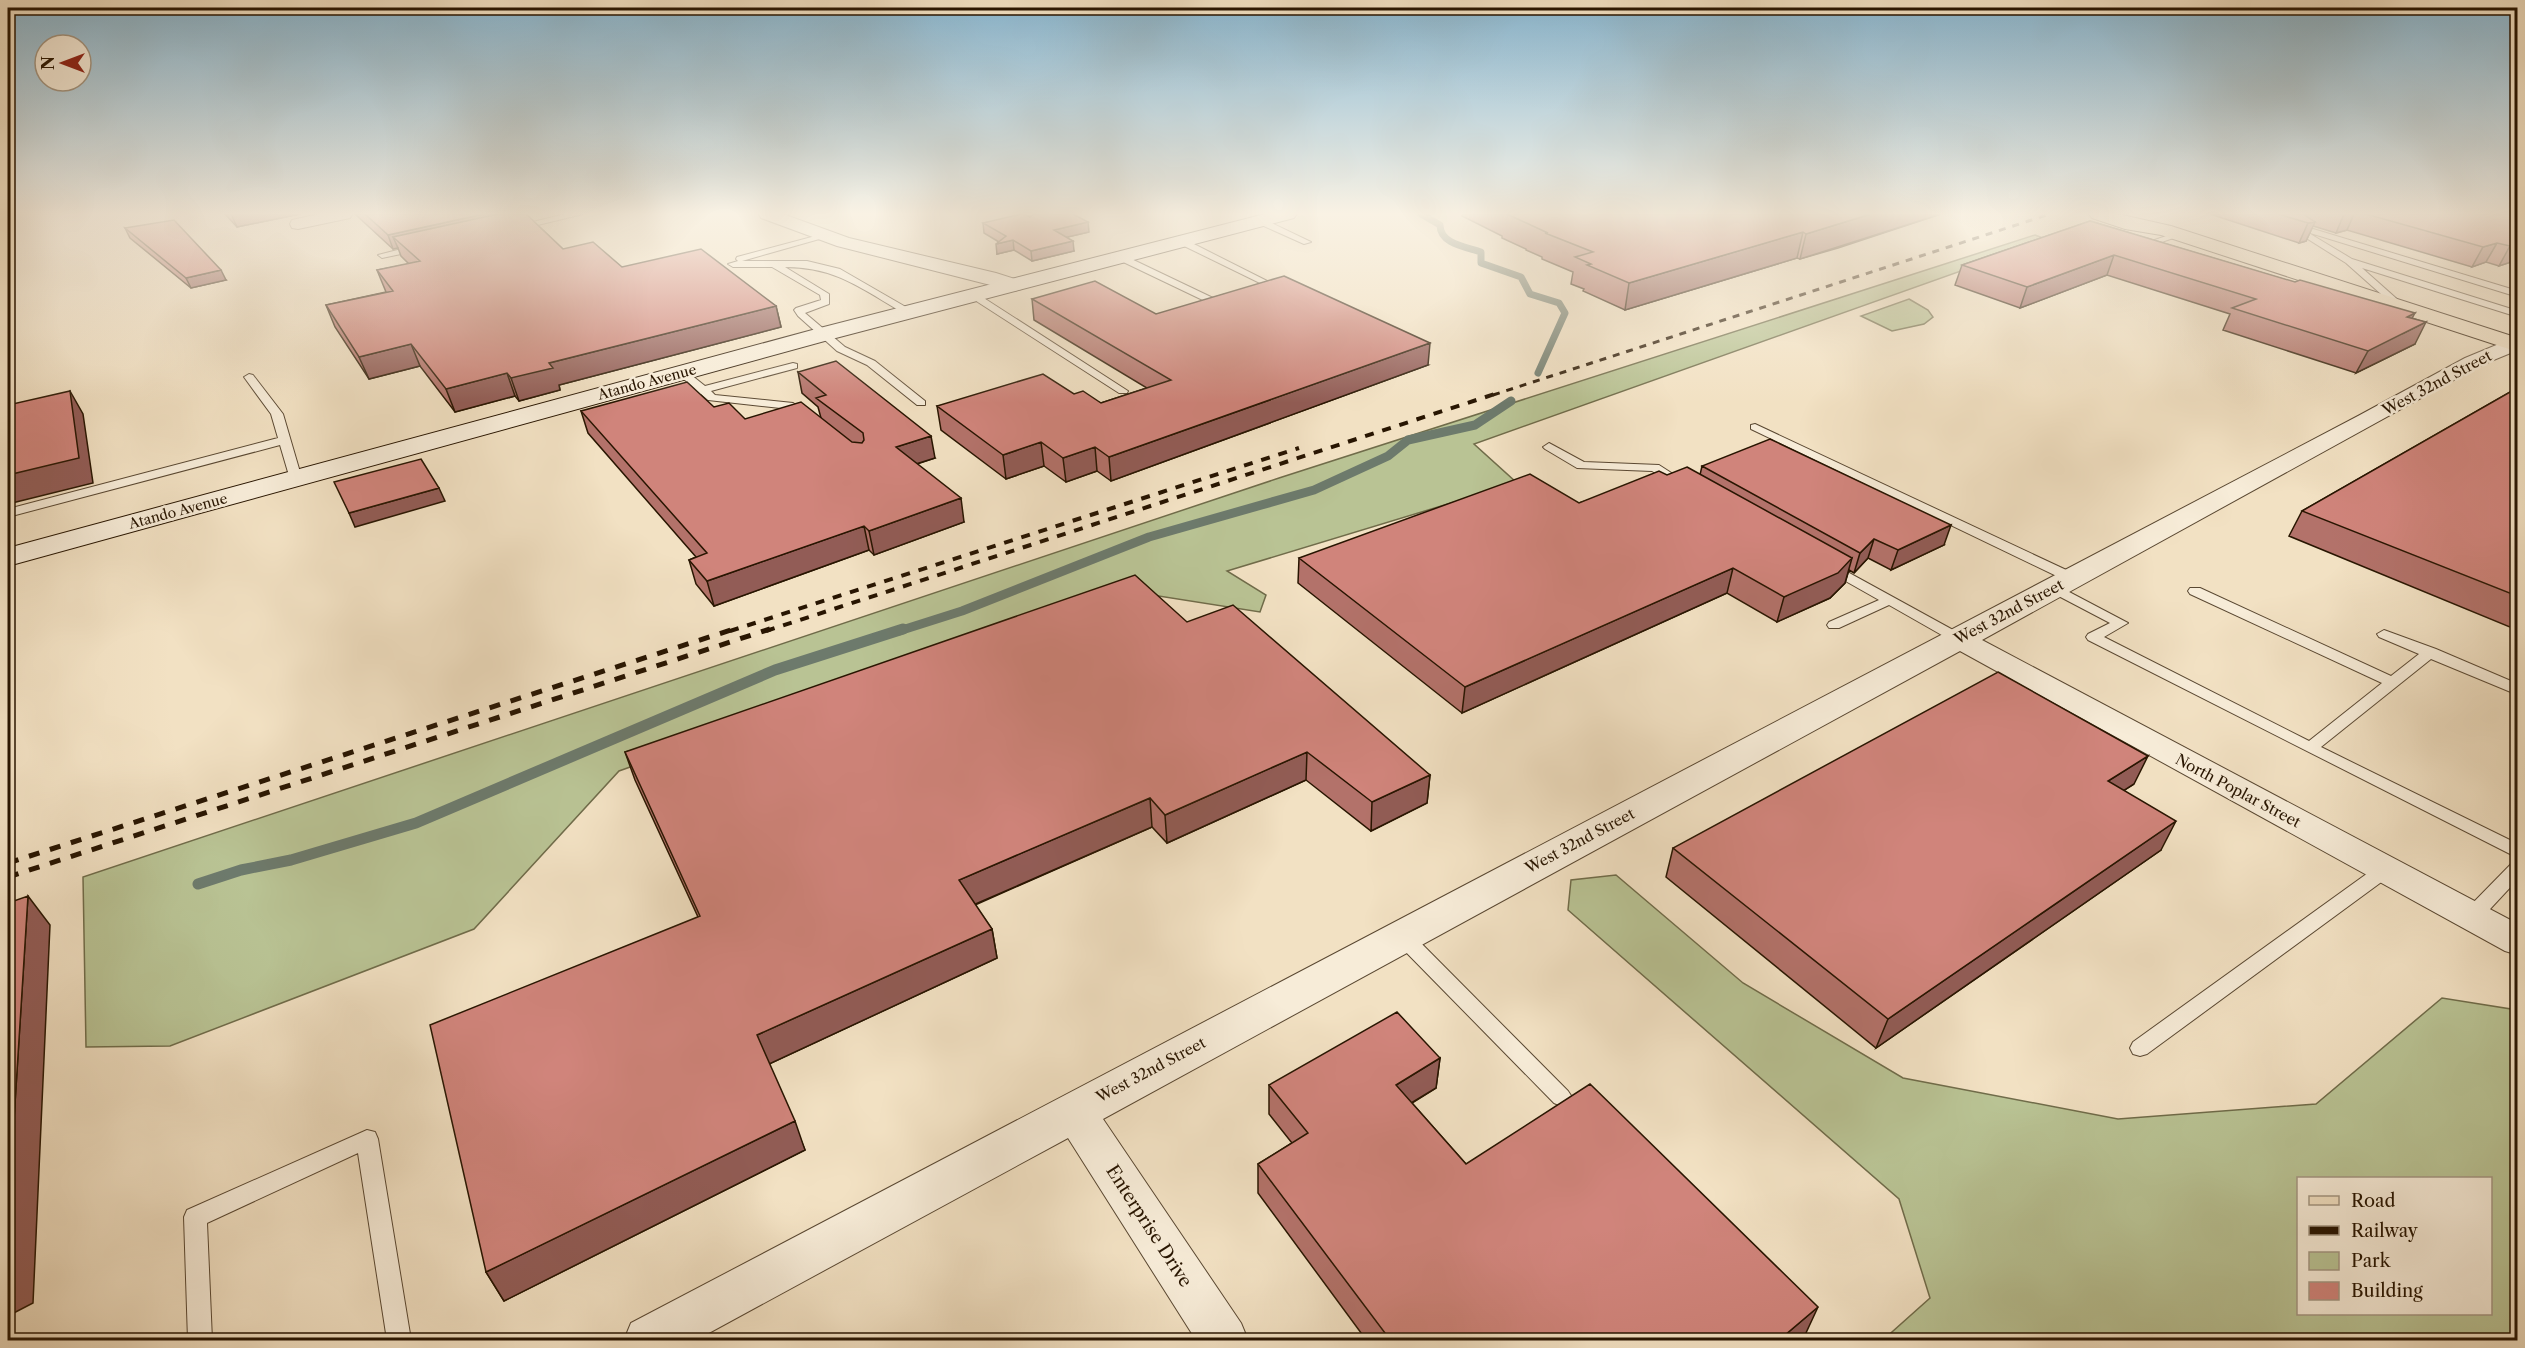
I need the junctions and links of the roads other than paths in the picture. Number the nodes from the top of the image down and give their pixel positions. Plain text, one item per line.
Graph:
1 (796, 277) edge
2 (847, 277) edge
3 (986, 277) edge
4 (1044, 277) edge
5 (1161, 277) edge
6 (1254, 277) edge
7 (2293, 277) edge
8 (2367, 277) edge
9 (2384, 277) edge
10 (2461, 277) edge
11 (1014, 285) junction
12 (1252, 291) edge
13 (2517, 294) edge
14 (973, 295) junction
15 (1232, 296) edge
16 (2402, 308) junction
17 (909, 312) junction
18 (824, 334) junction
19 (2516, 336) edge
20 (793, 366) dead end
21 (681, 372) junction
22 (249, 377) dead end
23 (702, 390) junction
24 (1123, 392) dead end
25 (680, 396) edge
26 (921, 403) dead end
27 (819, 427) edge
28 (1755, 427) dead end
29 (285, 440) junction
30 (1549, 447) dead end
31 (296, 479) junction
32 (1695, 491) edge
33 (8, 513) edge
34 (8, 557) edge
35 (1818, 559) edge
36 (2063, 583) junction
37 (2195, 591) dead end
38 (1889, 600) junction
39 (1834, 625) dead end
40 (2384, 634) dead end
41 (1959, 639) junction
42 (2431, 652) junction
43 (2393, 682) junction
44 (2517, 690) edge
45 (2310, 748) junction
46 (2517, 852) edge
47 (2517, 867) edge
48 (2385, 870) junction
49 (2471, 917) junction
50 (1402, 936) junction
51 (2517, 941) edge
52 (2140, 1048) dead end
53 (1561, 1097) dead end
54 (1074, 1111) junction
55 (200, 1341) edge
56 (399, 1341) edge
57 (648, 1341) edge
58 (1224, 1341) edge

1 - 18 lane
2 - 17 lane
3 - 11 street
4 - 11 main road, Atando Avenue
5 - 15 lane
6 - 12 lane
7 - 16 main road
8 - 16 lane
9 - 19 lane
10 - 13 lane
11 - 14 main road, Atando Avenue
14 - 17 main road, Atando Avenue
14 - 24 lane
16 - 19 main road
17 - 18 main road, Atando Avenue
18 - 21 main road, Atando Avenue
18 - 26 lane
19 - 36 street, West 32nd Street
20 - 23 lane
21 - 23 lane
21 - 31 main road, Atando Avenue
22 - 29 lane
23 - 25 lane
23 - 27 lane
28 - 36 lane
29 - 31 lane
29 - 33 lane
30 - 32 lane
31 - 34 main road, Atando Avenue
35 - 38 lane
36 - 41 street, West 32nd Street
36 - 45 lane
37 - 43 lane
38 - 39 lane
38 - 41 lane
40 - 42 lane
41 - 48 street, North Poplar Street
41 - 50 street, West 32nd Street
42 - 43 lane
42 - 44 lane
43 - 45 lane
45 - 46 lane
47 - 49 lane
48 - 49 street, North Poplar Street
48 - 52 lane
49 - 51 street, North Poplar Street
50 - 53 lane
50 - 54 street, West 32nd Street
54 - 57 street, West 32nd Street
54 - 58 street, Enterprise Drive
55 - 56 lane

